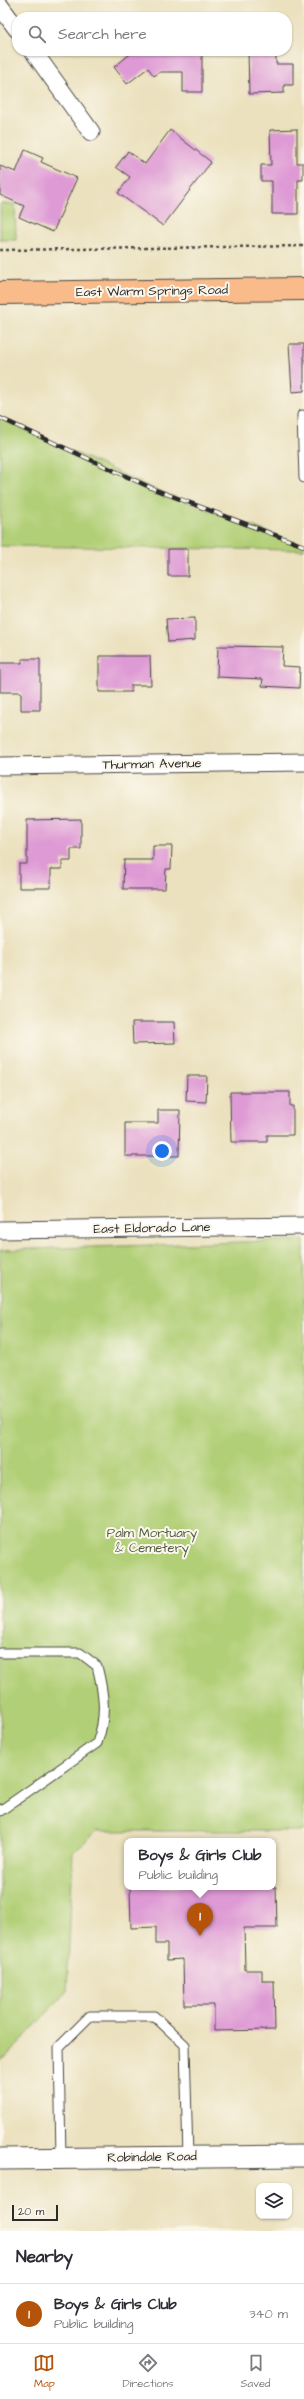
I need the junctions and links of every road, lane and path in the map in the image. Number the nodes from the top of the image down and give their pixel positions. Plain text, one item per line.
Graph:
1 (0, 6) edge
2 (12, 22) edge
3 (37, 56) edge
4 (91, 132) dead end
5 (304, 246) edge
6 (0, 250) edge
7 (304, 289) edge
8 (0, 293) edge
9 (302, 415) dead end
10 (304, 478) edge
11 (304, 762) edge
12 (0, 766) edge
13 (304, 1226) edge
14 (0, 1230) edge
15 (0, 1654) edge
16 (0, 1811) edge
17 (304, 2156) edge
18 (188, 2157) junction
19 (61, 2158) junction
20 (0, 2159) edge

1 - 2 street
3 - 4 street
5 - 6 path
7 - 8 main road, East Warm Springs Road
9 - 10 lane
11 - 12 street, Thurman Avenue
13 - 14 street, East Eldorado Lane
15 - 16 lane
17 - 18 street, Robindale Road
18 - 19 street, Robindale Road
18 - 19 lane
19 - 20 street, Robindale Road

